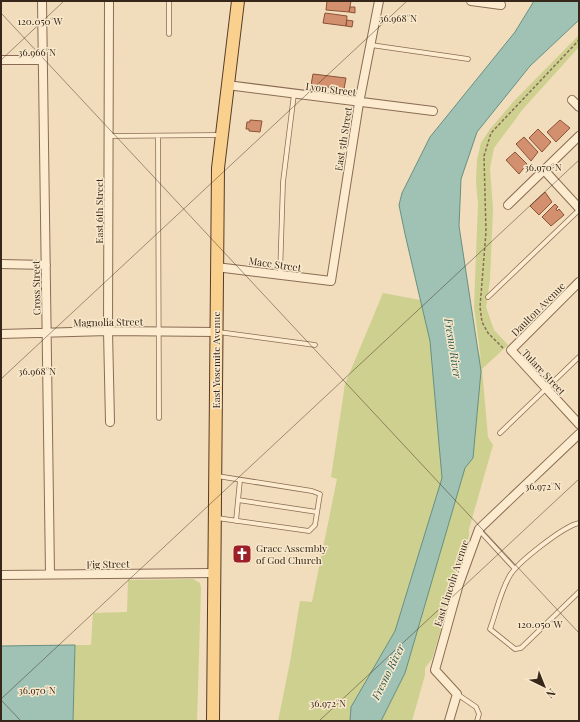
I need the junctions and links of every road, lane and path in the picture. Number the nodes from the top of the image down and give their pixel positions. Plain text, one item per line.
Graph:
1 (42, 1) edge
2 (109, 1) edge
3 (169, 1) edge
4 (238, 1) edge
5 (378, 1) edge
6 (476, 1) edge
7 (501, 5) dead end
8 (169, 34) dead end
9 (579, 40) edge
10 (370, 45) junction
11 (468, 59) dead end
12 (1, 60) edge
13 (43, 60) junction
14 (227, 85) junction
15 (294, 94) junction
16 (572, 100) dead end
17 (359, 103) junction
18 (579, 107) edge
19 (433, 111) dead end
20 (221, 135) junction
21 (109, 136) junction
22 (158, 136) junction
23 (579, 136) edge
24 (544, 170) junction
25 (508, 205) dead end
26 (579, 209) edge
27 (1, 264) edge
28 (46, 265) junction
29 (216, 267) junction
30 (280, 275) junction
31 (331, 281) joint
32 (579, 282) edge
33 (488, 297) dead end
34 (108, 331) junction
35 (159, 331) junction
36 (216, 332) junction
37 (1, 334) edge
38 (47, 334) junction
39 (315, 346) dead end
40 (507, 349) junction
41 (579, 357) edge
42 (546, 389) junction
43 (159, 418) dead end
44 (110, 422) dead end
45 (579, 424) edge
46 (500, 433) dead end
47 (579, 434) edge
48 (215, 476) junction
49 (240, 480) junction
50 (238, 500) junction
51 (317, 512) junction
52 (214, 518) junction
53 (236, 520) junction
54 (579, 523) edge
55 (479, 529) junction
56 (515, 569) junction
57 (214, 573) junction
58 (50, 574) junction
59 (1, 575) edge
60 (579, 592) edge
61 (457, 694) junction
62 (213, 721) edge
63 (449, 721) edge
64 (477, 721) edge

1 - 13 street, Cross Street
2 - 21 street, East 6th Street
3 - 8 lane
4 - 14 main road, East Yosemite Avenue
5 - 10 street, East 5th Street
6 - 7 street
9 - 40 path
10 - 11 lane
10 - 17 street, East 5th Street
12 - 13 street
13 - 28 street, Cross Street
14 - 15 street, Lyon Street
14 - 20 main road, East Yosemite Avenue
15 - 17 street, Lyon Street
15 - 30 lane
16 - 18 street
17 - 19 street, Lyon Street
17 - 31 street, East 5th Street
20 - 22 lane
20 - 29 main road, East Yosemite Avenue
21 - 22 lane
21 - 34 street, East 6th Street
22 - 35 lane
23 - 24 street
24 - 25 street
24 - 26 street
26 - 33 lane
27 - 28 street
28 - 38 street, Cross Street
29 - 30 street, Mace Street
29 - 36 main road, East Yosemite Avenue
30 - 31 street, Mace Street
32 - 40 street, Daulton Avenue
34 - 35 street, Magnolia Street
34 - 38 street, Magnolia Street
34 - 44 street, East 6th Street
35 - 36 street, Magnolia Street
35 - 43 lane
36 - 39 lane
36 - 48 main road, East Yosemite Avenue
37 - 38 street, Magnolia Street
38 - 58 street, Cross Street
40 - 42 street, Tulare Street
41 - 42 lane
42 - 45 street, Tulare Street
42 - 46 lane
47 - 55 street, East Lincoln Avenue
48 - 49 lane
48 - 52 main road, East Yosemite Avenue
49 - 50 lane
49 - 51 lane
50 - 51 lane
50 - 53 lane
51 - 53 lane
52 - 53 lane
52 - 57 main road, East Yosemite Avenue
54 - 56 lane
55 - 56 lane
55 - 61 street, East Lincoln Avenue
56 - 60 lane
57 - 58 street, Fig Street
57 - 62 main road, East Yosemite Avenue
58 - 59 street, Fig Street
61 - 63 street
61 - 64 lane

